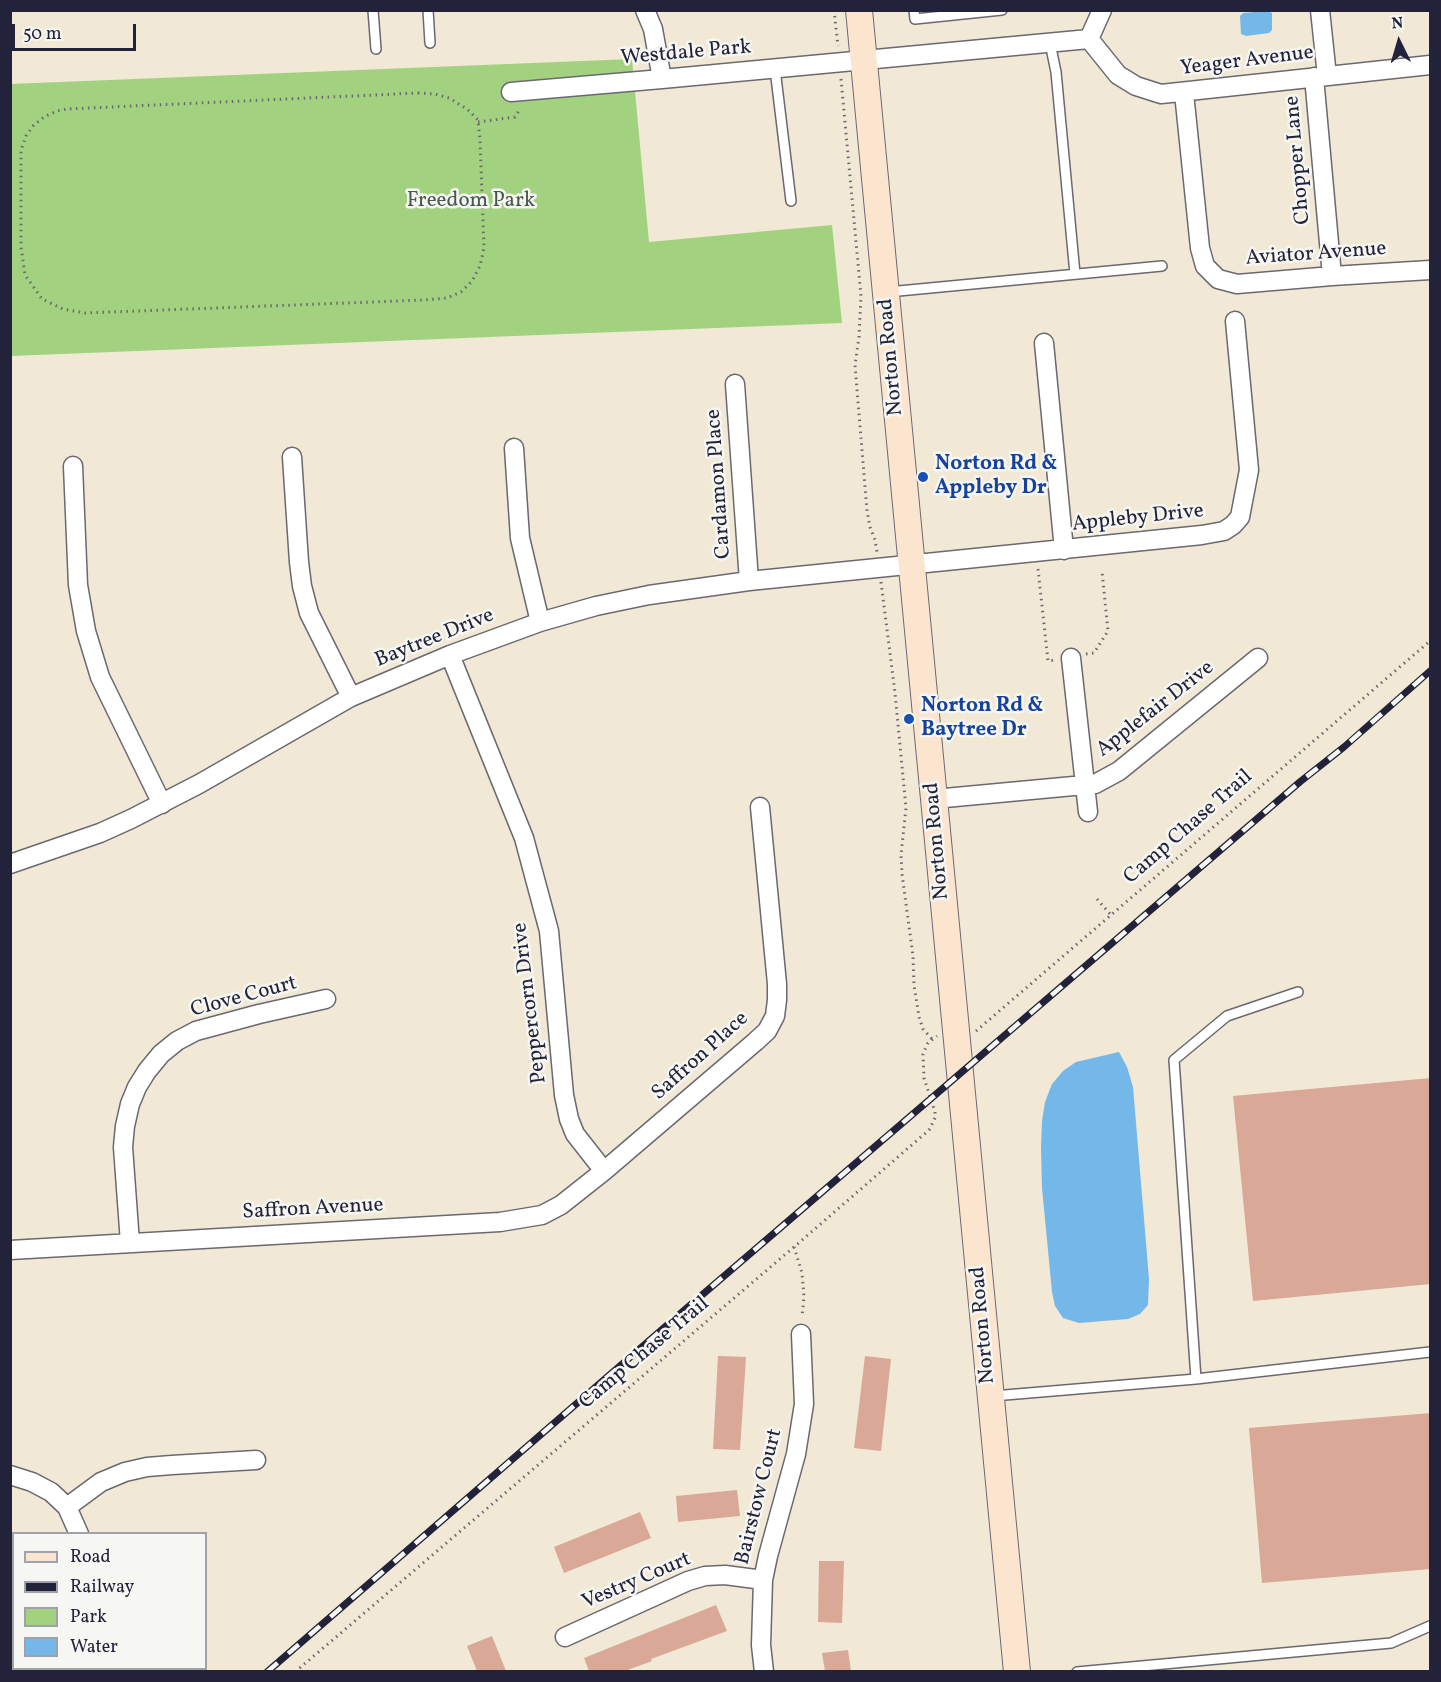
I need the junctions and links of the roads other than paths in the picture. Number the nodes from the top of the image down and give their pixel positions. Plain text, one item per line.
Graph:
1 (373, 10) edge
2 (428, 10) edge
3 (645, 10) edge
4 (859, 10) edge
5 (1002, 10) edge
6 (1102, 10) edge
7 (1320, 10) edge
8 (914, 15) edge
9 (1089, 39) junction
10 (430, 43) dead end
11 (1050, 43) junction
12 (376, 49) dead end
13 (852, 62) junction
14 (1431, 65) edge
15 (775, 69) junction
16 (1321, 76) junction
17 (662, 79) junction
18 (511, 92) dead end
19 (1184, 93) junction
20 (791, 201) dead end
21 (1162, 266) dead end
22 (1431, 270) edge
23 (1075, 274) junction
24 (1332, 276) junction
25 (886, 292) junction
26 (1235, 321) dead end
27 (1044, 343) dead end
28 (735, 384) dead end
29 (514, 448) dead end
30 (292, 457) dead end
31 (73, 466) dead end
32 (1064, 550) junction
33 (911, 564) junction
34 (749, 581) junction
35 (540, 622) junction
36 (450, 655) junction
37 (1071, 658) dead end
38 (1258, 658) dead end
39 (351, 697) junction
40 (1085, 786) junction
41 (934, 799) junction
42 (162, 804) junction
43 (760, 807) dead end
44 (1088, 812) dead end
45 (10, 864) edge
46 (1298, 992) dead end
47 (327, 999) dead end
48 (604, 1171) junction
49 (130, 1243) junction
50 (10, 1250) edge
51 (801, 1334) road end
52 (1431, 1352) edge
53 (1196, 1379) junction
54 (991, 1396) junction
55 (256, 1460) dead end
56 (10, 1475) edge
57 (67, 1507) junction
58 (79, 1532) edge
59 (763, 1580) junction
60 (1431, 1626) edge
61 (565, 1637) dead end
62 (764, 1671) edge
63 (1017, 1671) edge
64 (1077, 1671) edge

1 - 12 lane
2 - 10 lane
3 - 17 street
4 - 13 main road, Norton Road
5 - 8 lane
6 - 9 street
7 - 16 street, Chopper Lane
9 - 11 street, Westdale Park
9 - 19 street, Yeager Avenue
11 - 13 street, Westdale Park
11 - 23 lane
13 - 15 street, Westdale Park
13 - 25 main road, Norton Road
14 - 16 street, Yeager Avenue
15 - 17 street, Westdale Park
15 - 20 lane
16 - 19 street, Yeager Avenue
16 - 24 street, Chopper Lane
17 - 18 street, Westdale Park
19 - 24 street, Aviator Avenue
21 - 23 lane
22 - 24 street, Aviator Avenue
23 - 25 lane
25 - 33 main road, Norton Road
26 - 32 street, Appleby Drive
27 - 32 street
28 - 34 street, Cardamon Place
29 - 35 street
30 - 39 street
31 - 42 street
32 - 33 street, Appleby Drive
33 - 34 street, Baytree Drive
33 - 41 main road, Norton Road
34 - 35 street, Baytree Drive
35 - 36 street, Baytree Drive
36 - 39 street, Baytree Drive
36 - 48 street, Peppercorn Drive
37 - 40 street
38 - 40 street, Applefair Drive
39 - 42 street, Baytree Drive
40 - 41 street, Applefair Drive
40 - 44 street
41 - 54 main road, Norton Road
42 - 45 street, Baytree Drive
43 - 48 street, Saffron Place
46 - 53 lane
47 - 49 street, Clove Court
48 - 49 street, Saffron Avenue
49 - 50 street, Saffron Avenue
51 - 59 street, Bairstow Court
52 - 53 lane
53 - 54 lane
54 - 63 main road, Norton Road
55 - 57 street
56 - 57 street
57 - 58 street
59 - 61 street, Vestry Court
59 - 62 street, Bairstow Court
60 - 64 lane

